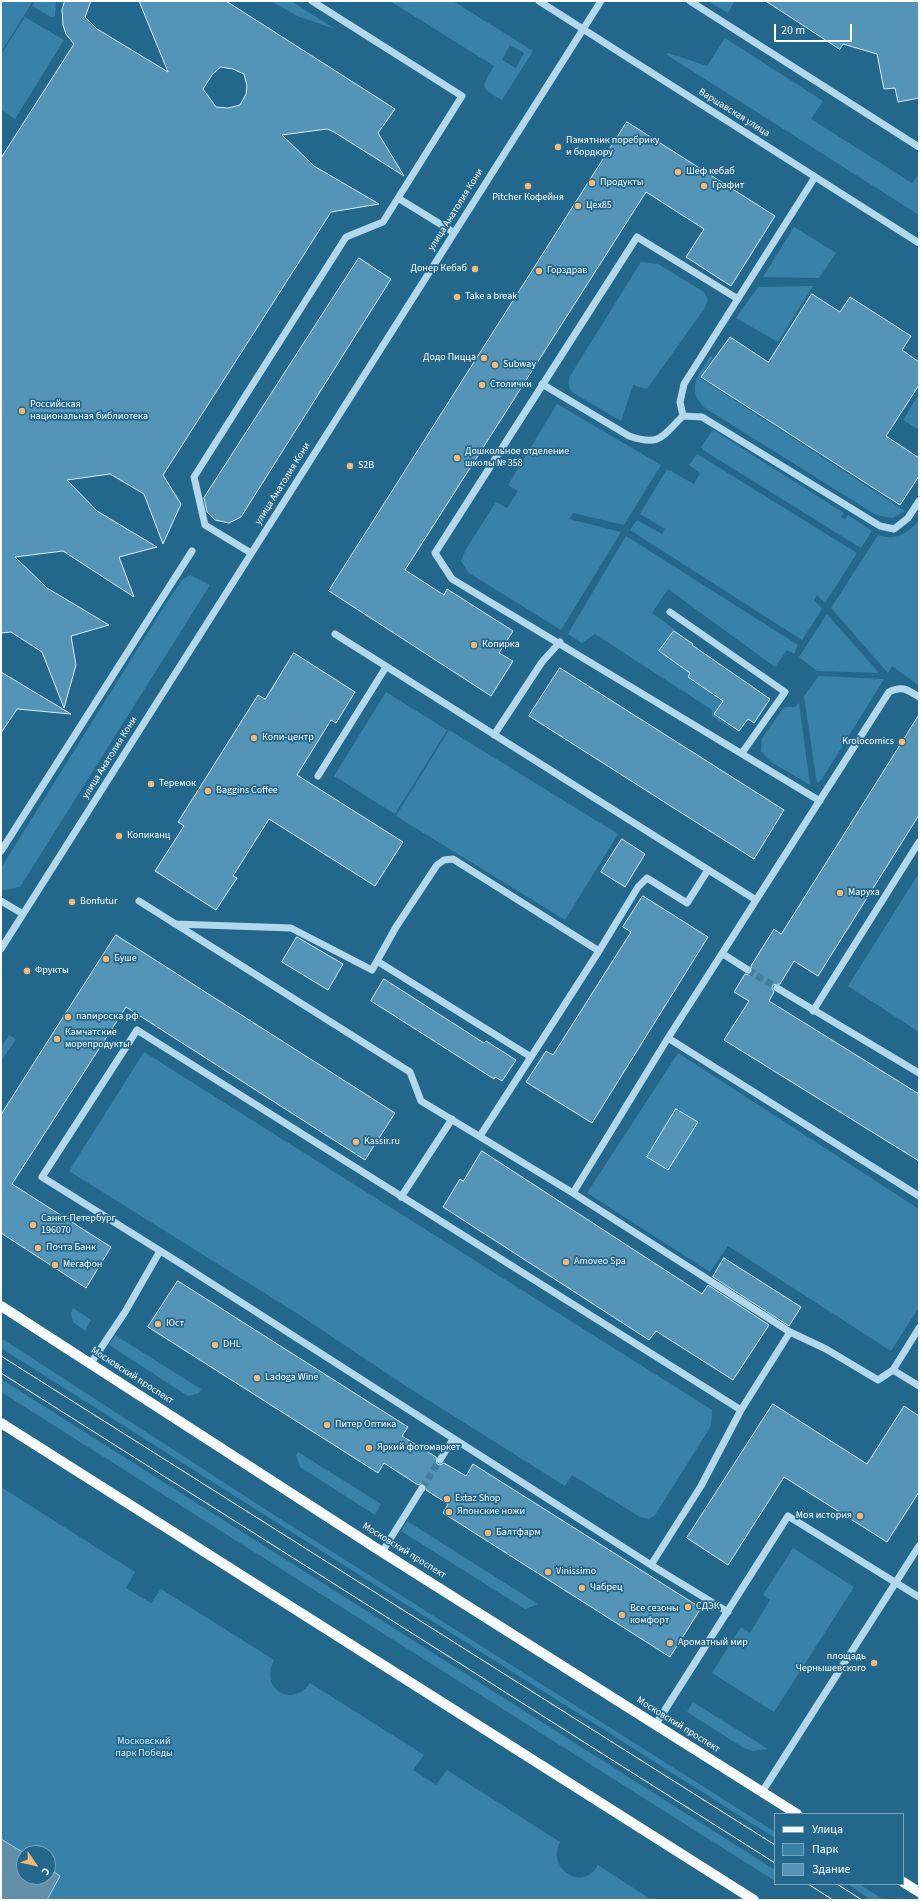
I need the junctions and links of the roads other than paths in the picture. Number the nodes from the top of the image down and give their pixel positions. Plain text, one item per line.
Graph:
1 (312, 1) edge
2 (538, 1) edge
3 (600, 1) edge
4 (690, 1) edge
5 (582, 28) junction
6 (919, 147) edge
7 (815, 177) junction
8 (398, 198) junction
9 (453, 232) junction
10 (919, 242) edge
11 (738, 299) junction
12 (542, 384) junction
13 (683, 416) junction
14 (919, 501) edge
15 (192, 552) dead end
16 (251, 553) junction
17 (670, 612) dead end
18 (335, 634) dead end
19 (560, 642) junction
20 (386, 667) junction
21 (919, 698) edge
22 (494, 735) junction
23 (742, 753) junction
24 (318, 776) dead end
25 (820, 801) junction
26 (919, 842) edge
27 (1, 851) edge
28 (708, 870) junction
29 (756, 900) junction
30 (1, 901) edge
31 (139, 901) dead end
32 (23, 914) junction
33 (174, 924) junction
34 (1, 949) edge
35 (599, 951) junction
36 (723, 954) junction
37 (377, 961) junction
38 (748, 970) tunnel mouth
39 (777, 988) tunnel mouth
40 (813, 1011) junction
41 (668, 1038) junction
42 (531, 1057) junction
43 (919, 1073) edge
44 (452, 1119) junction
45 (480, 1136) junction
46 (573, 1193) junction
47 (919, 1196) edge
48 (401, 1197) junction
49 (160, 1251) junction
50 (1, 1306) edge
51 (919, 1328) edge
52 (790, 1332) junction
53 (91, 1363) junction
54 (893, 1370) junction
55 (919, 1386) edge
56 (741, 1410) junction
57 (1, 1423) edge
58 (453, 1439) junction
59 (440, 1460) tunnel mouth
60 (422, 1488) tunnel mouth
61 (919, 1546) edge
62 (382, 1552) junction
63 (651, 1565) junction
64 (896, 1582) junction
65 (919, 1597) edge
66 (728, 1612) junction
67 (656, 1724) junction
68 (762, 1792) junction
69 (795, 1813) edge
70 (904, 1883) edge
71 (919, 1892) edge
72 (754, 1900) edge

1 - 8 street
2 - 5 street, Варшавская улица
3 - 5 street, улица Анатолия Кони
4 - 6 street
5 - 7 street, Варшавская улица
5 - 9 street, улица Анатолия Кони
7 - 10 street, Варшавская улица
7 - 11 street
8 - 9 street
8 - 16 street
9 - 16 street, улица Анатолия Кони
11 - 12 street
11 - 13 street
12 - 13 street
12 - 19 street
13 - 14 street
15 - 27 street
16 - 32 street, улица Анатолия Кони
17 - 23 street
18 - 20 street
19 - 22 street
19 - 23 street
20 - 22 street
20 - 24 street
21 - 25 street
22 - 28 street
23 - 25 street
25 - 29 street
26 - 40 street
28 - 29 street
28 - 35 street
29 - 36 street
30 - 32 street
31 - 33 street
32 - 34 street, улица Анатолия Кони
33 - 37 street
33 - 44 street
35 - 37 street
35 - 42 street
36 - 38 street
36 - 41 street
37 - 42 street
39 - 40 street
40 - 43 street
41 - 46 street
41 - 47 street
42 - 45 street
44 - 45 street
44 - 48 street
45 - 46 street
46 - 52 street
48 - 49 street
48 - 56 street
49 - 53 street
49 - 58 street
50 - 53 main road, Московский проспект
51 - 54 street
52 - 54 street
52 - 56 street
53 - 62 main road, Московский проспект
54 - 55 street
56 - 63 street
57 - 72 main road
58 - 59 street
58 - 63 street
60 - 62 street
61 - 64 street
62 - 67 main road, Московский проспект
63 - 66 street
64 - 65 street
64 - 66 street
64 - 68 street
66 - 67 street
67 - 68 main road, Московский проспект
68 - 69 main road, Московский проспект
70 - 71 main road

